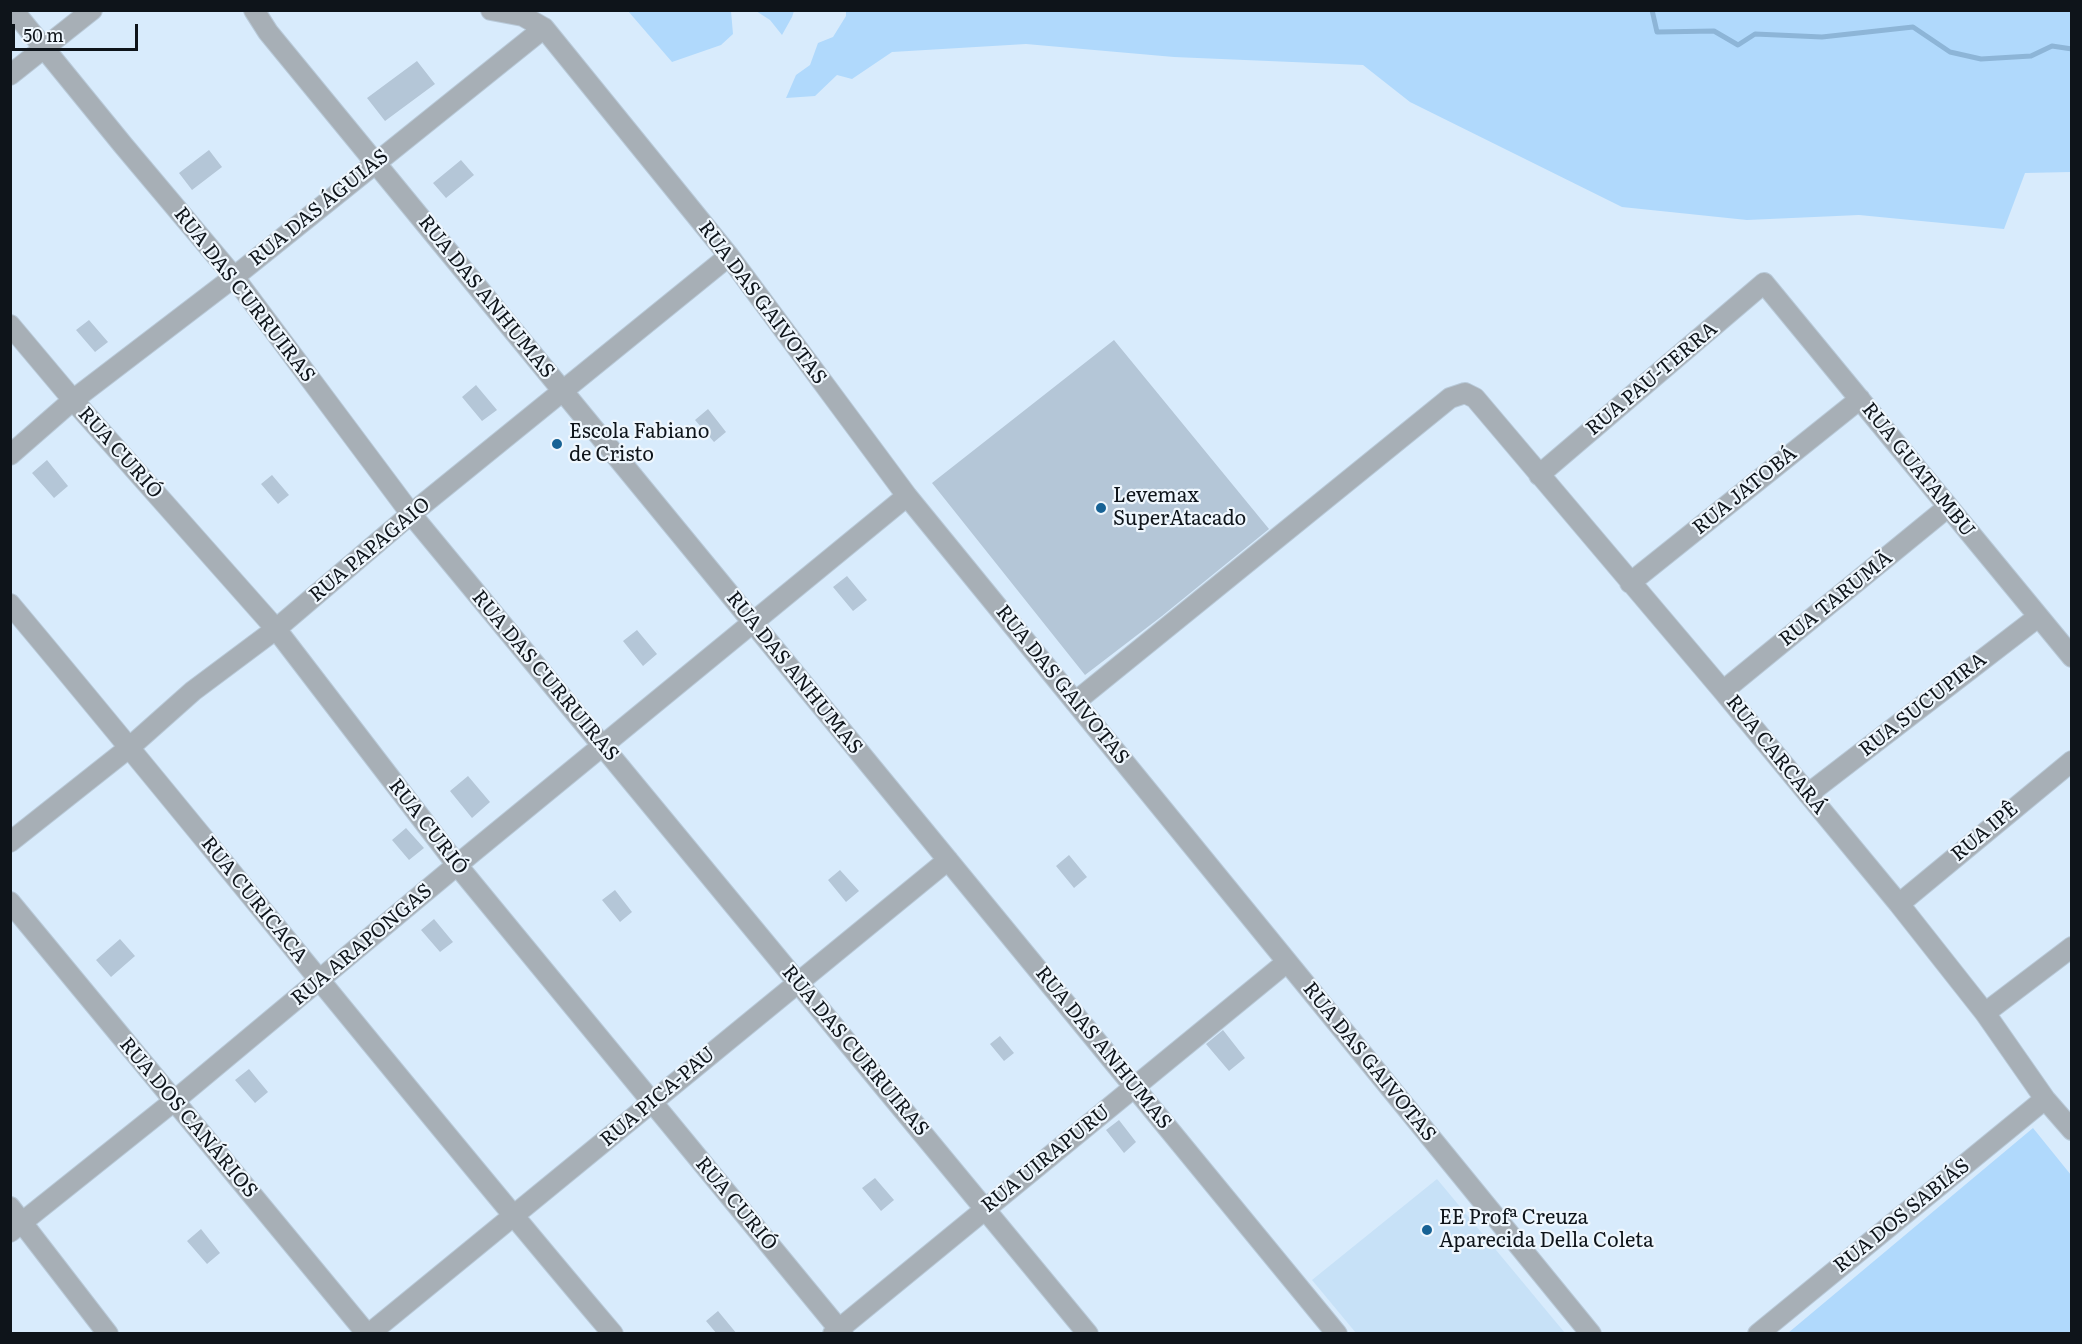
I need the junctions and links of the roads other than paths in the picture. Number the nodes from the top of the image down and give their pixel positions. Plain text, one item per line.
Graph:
1 (13, 10) edge
2 (92, 10) edge
3 (254, 10) edge
4 (491, 10) edge
5 (544, 28) junction
6 (45, 50) junction
7 (10, 75) edge
8 (375, 163) junction
9 (729, 256) junction
10 (234, 277) junction
11 (1764, 283) joint
12 (10, 324) edge
13 (563, 391) junction
14 (1860, 399) junction
15 (73, 400) junction
16 (10, 455) edge
17 (1539, 475) junction
18 (907, 496) junction
19 (1948, 507) junction
20 (411, 514) junction
21 (1630, 583) junction
22 (10, 604) edge
23 (2038, 617) junction
24 (753, 622) junction
25 (276, 629) junction
26 (2072, 657) edge
27 (1723, 691) junction
28 (1075, 702) junction
29 (602, 746) junction
30 (130, 747) junction
31 (2072, 761) edge
32 (1808, 794) junction
33 (10, 842) edge
34 (948, 860) junction
35 (457, 865) junction
36 (10, 902) edge
37 (1899, 904) junction
38 (2072, 947) edge
39 (1287, 962) junction
40 (320, 980) junction
41 (798, 982) junction
42 (1985, 1013) junction
43 (1134, 1087) junction
44 (2045, 1099) junction
45 (174, 1101) junction
46 (651, 1101) junction
47 (2072, 1130) edge
48 (985, 1209) junction
49 (514, 1217) junction
50 (15, 1220) edge
51 (838, 1332) edge
52 (108, 1334) edge
53 (368, 1334) edge
54 (614, 1334) edge
55 (1088, 1334) edge
56 (1337, 1334) edge
57 (1591, 1334) edge
58 (1758, 1334) edge

1 - 6 street, RUA DAS CURRUIRAS
2 - 6 street
3 - 8 street, RUA DAS ANHUMAS
4 - 5 street
5 - 8 street, RUA DAS ÁGUIAS
5 - 9 street, RUA DAS GAIVOTAS
6 - 7 street
6 - 10 street, RUA DAS CURRUIRAS
8 - 10 street, RUA DAS ÁGUIAS
8 - 13 street, RUA DAS ANHUMAS
9 - 13 street, RUA PAPAGAIO
9 - 18 street, RUA DAS GAIVOTAS
10 - 15 street, RUA DAS ÁGUIAS
10 - 20 street, RUA DAS CURRUIRAS
11 - 14 street, RUA GUATAMBU
11 - 17 street, RUA PAU-TERRA
12 - 15 street, RUA CURIÓ
13 - 20 street, RUA PAPAGAIO
13 - 24 street, RUA DAS ANHUMAS
14 - 19 street, RUA GUATAMBU
14 - 21 street, RUA JATOBÁ
15 - 16 street, RUA DAS ÁGUIAS
15 - 25 street, RUA CURIÓ
17 - 21 street, RUA CARCARÁ
17 - 28 street, RUA CARCARÁ
18 - 24 street, RUA ARAPONGAS
18 - 28 street, RUA DAS GAIVOTAS
19 - 23 street, RUA GUATAMBU
19 - 27 street, RUA TARUMÃ
20 - 25 street, RUA PAPAGAIO
20 - 29 street, RUA DAS CURRUIRAS
21 - 27 street, RUA CARCARÁ
22 - 30 street, RUA CURICACA
23 - 26 street, RUA GUATAMBU
23 - 32 street, RUA SUCUPIRA
24 - 29 street, RUA ARAPONGAS
24 - 34 street, RUA DAS ANHUMAS
25 - 30 street, RUA PAPAGAIO
25 - 35 street, RUA CURIÓ
27 - 32 street, RUA CARCARÁ
28 - 39 street, RUA DAS GAIVOTAS
29 - 35 street, RUA ARAPONGAS
29 - 41 street, RUA DAS CURRUIRAS
30 - 33 street, RUA PAPAGAIO
30 - 40 street, RUA CURICACA
31 - 37 street, RUA IPÊ
32 - 37 street, RUA CARCARÁ
34 - 41 street, RUA PICA-PAU
34 - 43 street, RUA DAS ANHUMAS
35 - 40 street, RUA ARAPONGAS
35 - 46 street, RUA CURIÓ
36 - 45 street, RUA DOS CANÁRIOS
37 - 42 street, RUA CARCARÁ
38 - 42 street
39 - 43 street, RUA UIRAPURU
39 - 57 street, RUA DAS GAIVOTAS
40 - 45 street, RUA ARAPONGAS
40 - 49 street, RUA CURICACA
41 - 46 street, RUA PICA-PAU
41 - 48 street, RUA DAS CURRUIRAS
42 - 44 street, RUA CARCARÁ
43 - 48 street, RUA UIRAPURU
43 - 56 street, RUA DAS ANHUMAS
44 - 47 street, RUA CARCARÁ
44 - 58 street, RUA DOS SABIÁS
45 - 50 street, RUA ARAPONGAS
45 - 53 street, RUA DOS CANÁRIOS
46 - 49 street, RUA PICA-PAU
46 - 51 street, RUA CURIÓ
48 - 51 street, RUA UIRAPURU
48 - 55 street, RUA DAS CURRUIRAS
49 - 53 street, RUA PICA-PAU
49 - 54 street, RUA CURICACA
50 - 52 street

